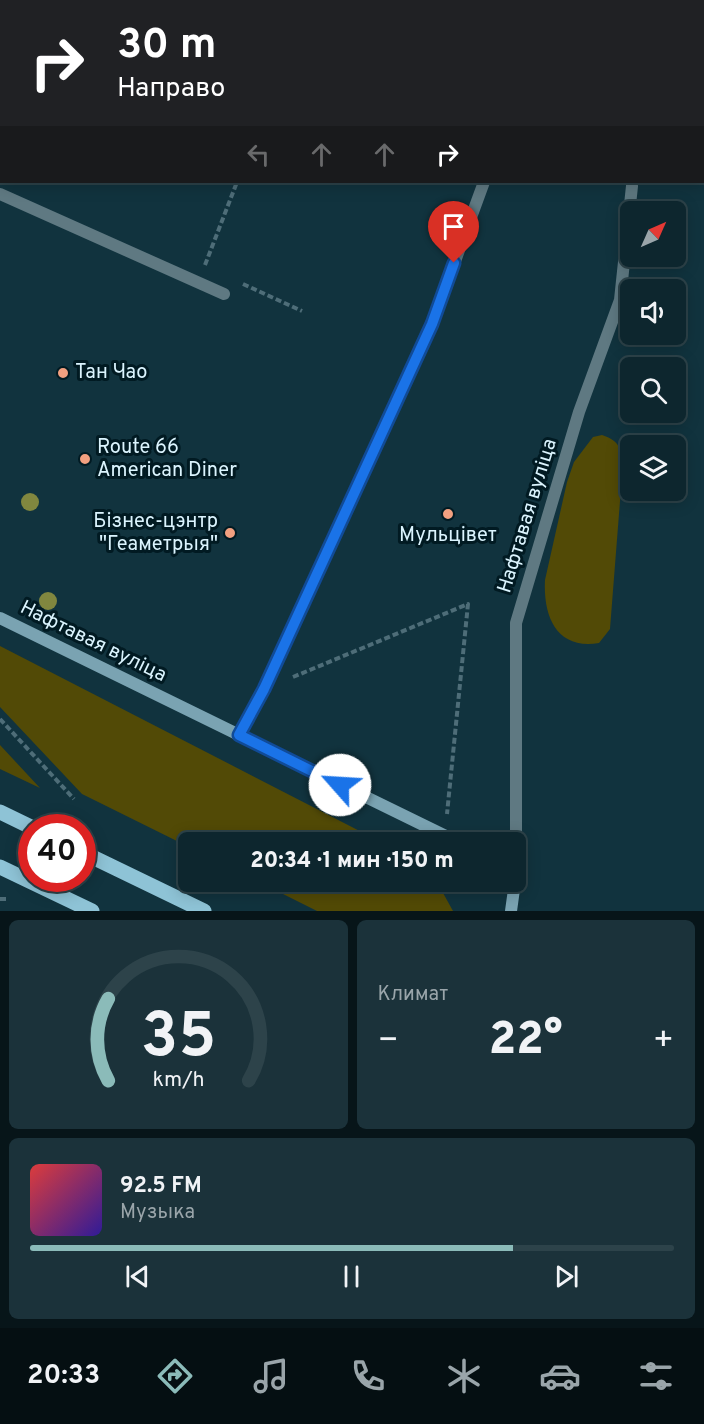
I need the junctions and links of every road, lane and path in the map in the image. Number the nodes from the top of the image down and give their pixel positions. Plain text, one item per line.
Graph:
1 (237, 183) edge
2 (484, 183) edge
3 (632, 186) dead end
4 (0, 194) edge
5 (204, 267) junction
6 (215, 272) dead end
7 (196, 281) junction
8 (237, 281) dead end
9 (224, 294) dead end
10 (302, 311) dead end
11 (0, 618) edge
12 (264, 689) junction
13 (0, 719) edge
14 (239, 735) junction
15 (74, 800) dead end
16 (0, 812) edge
17 (18, 821) edge
18 (433, 832) edge
19 (443, 832) edge
20 (516, 832) edge
21 (96, 859) edge
22 (0, 867) edge
23 (513, 892) edge
24 (0, 899) edge
25 (7, 899) dead end
26 (92, 911) edge
27 (204, 911) edge
28 (511, 911) edge

1 - 5 path
2 - 12 street
3 - 20 street, Нафтавая вуліца
4 - 7 street
5 - 6 path
5 - 7 path
7 - 9 street
8 - 10 path
11 - 14 street, Нафтавая вуліца
12 - 14 street
12 - 19 path
13 - 15 path
14 - 18 street, Нафтавая вуліца
16 - 17 main road
21 - 27 main road
22 - 26 main road
23 - 28 street
24 - 25 path

